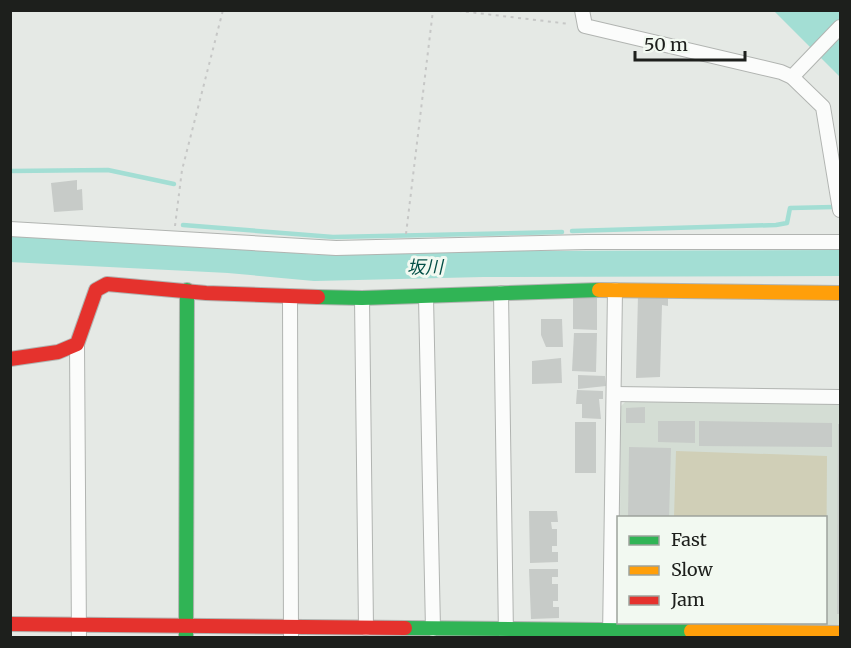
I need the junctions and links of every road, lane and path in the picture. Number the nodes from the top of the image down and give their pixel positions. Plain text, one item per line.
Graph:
1 (223, 10) edge
2 (433, 10) edge
3 (451, 10) edge
4 (582, 10) edge
5 (585, 26) junction
6 (840, 27) edge
7 (794, 75) junction
8 (840, 210) edge
9 (10, 229) edge
10 (173, 237) junction
11 (840, 242) edge
12 (405, 246) junction
13 (187, 290) junction
14 (615, 290) junction
15 (501, 293) junction
16 (840, 293) edge
17 (290, 296) junction
18 (426, 297) junction
19 (362, 298) junction
20 (77, 344) junction
21 (10, 359) edge
22 (614, 394) junction
23 (840, 397) edge
24 (10, 624) edge
25 (366, 628) junction
26 (433, 629) junction
27 (79, 631) edge
28 (186, 632) edge
29 (291, 633) edge
30 (397, 633) edge
31 (840, 633) edge
32 (506, 634) edge
33 (610, 634) edge
34 (712, 635) edge
35 (812, 635) edge

1 - 10 path
2 - 12 path
3 - 5 path
4 - 5 street
5 - 7 street
6 - 7 street
7 - 8 street
9 - 10 street
10 - 12 street
11 - 12 street
13 - 17 street
13 - 20 street
13 - 28 street
14 - 15 street
14 - 16 street
14 - 22 street
15 - 18 street
15 - 32 street
17 - 19 street
17 - 29 street
18 - 19 street
18 - 26 street
19 - 25 street
20 - 21 street
20 - 27 street
22 - 23 street
22 - 33 street
24 - 27 street
25 - 29 street
25 - 30 street
26 - 30 street
26 - 32 street
27 - 28 street
28 - 29 street
31 - 35 street
32 - 33 street
33 - 34 street
34 - 35 street

